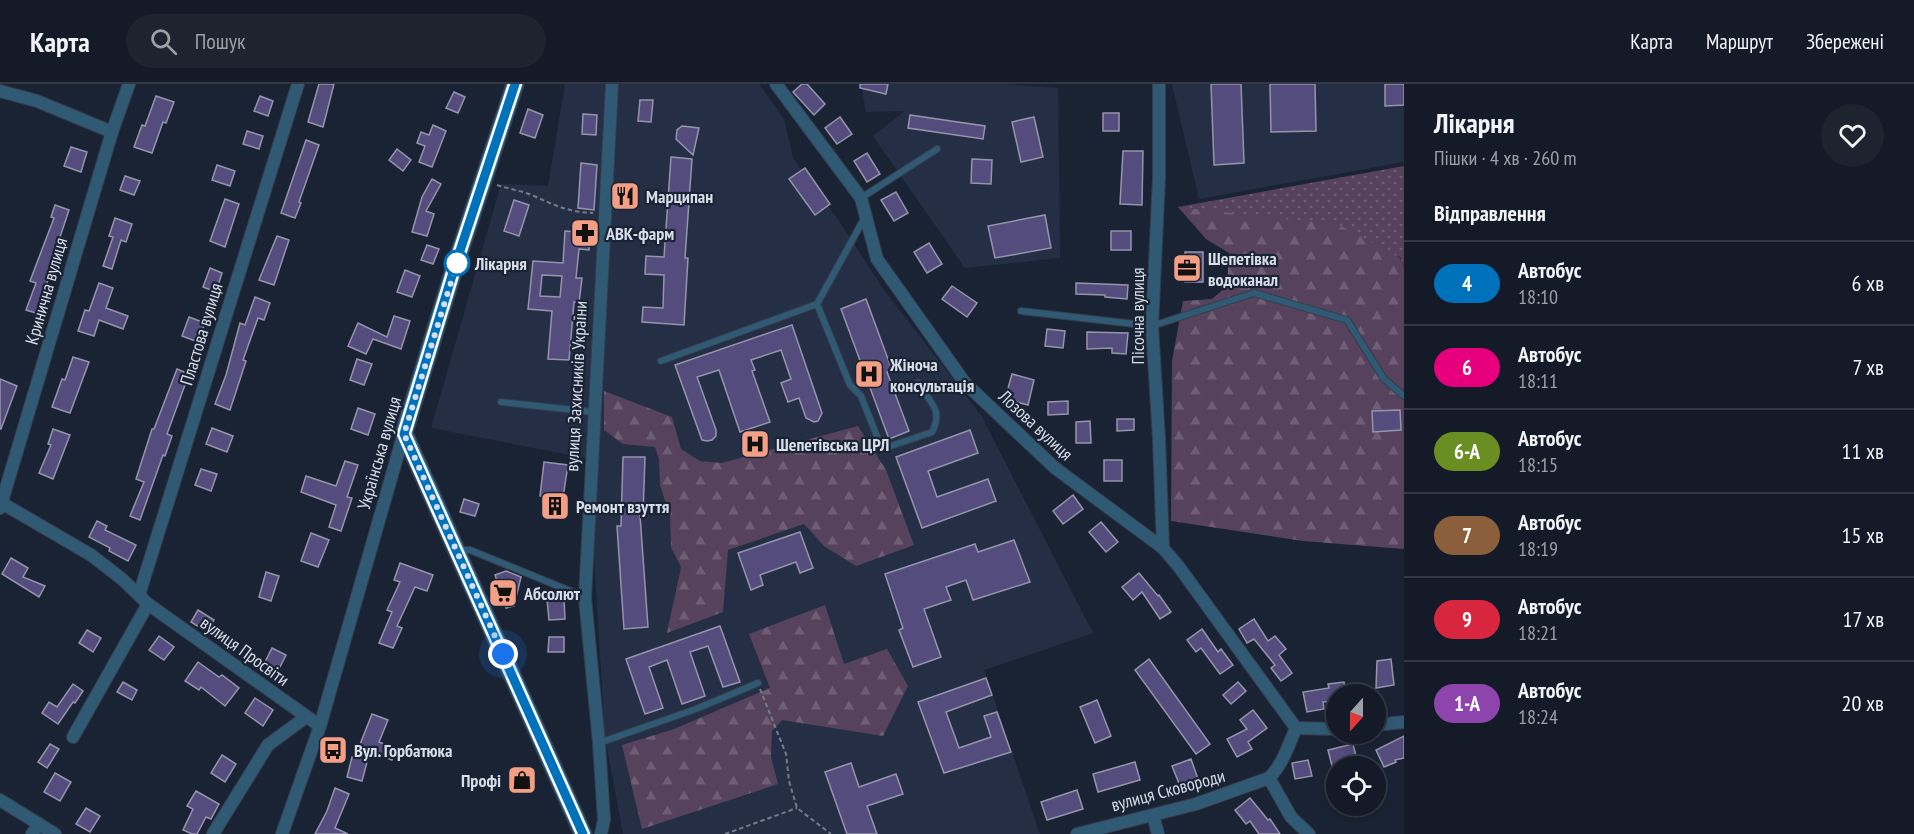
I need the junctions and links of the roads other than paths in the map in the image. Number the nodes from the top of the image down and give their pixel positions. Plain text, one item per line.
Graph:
1 (129, 84) edge
2 (298, 84) edge
3 (515, 84) edge
4 (612, 84) edge
5 (776, 84) edge
6 (1159, 84) edge
7 (0, 91) edge
8 (112, 132) junction
9 (937, 149) dead end
10 (861, 198) junction
11 (865, 216) junction
12 (817, 304) junction
13 (1021, 311) dead end
14 (1152, 326) junction
15 (661, 361) dead end
16 (918, 383) dead end
17 (1404, 396) edge
18 (501, 402) dead end
19 (593, 412) junction
20 (404, 434) junction
21 (1, 505) edge
22 (1163, 548) junction
23 (457, 550) junction
24 (139, 595) junction
25 (585, 598) junction
26 (148, 604) junction
27 (758, 683) road end
28 (306, 717) junction
29 (1404, 722) edge
30 (1386, 724) edge
31 (320, 726) junction
32 (1296, 728) junction
33 (1326, 729) edge
34 (73, 737) dead end
35 (599, 743) junction
36 (1269, 778) junction
37 (0, 800) edge
38 (1153, 815) junction
39 (35, 829) edge
40 (55, 834) edge
41 (213, 834) edge
42 (282, 834) edge
43 (583, 834) edge
44 (601, 834) edge
45 (1077, 834) edge
46 (1158, 834) edge
47 (1309, 834) edge

1 - 8 street, Кринична вулиця
2 - 24 street, Пластова вулиця
3 - 20 main road, Українська вулиця
4 - 19 street, вулиця Захисників України
5 - 10 street, Лозова вулиця
6 - 14 street, Пісочна вулиця
7 - 8 street
8 - 21 street, Кринична вулиця
9 - 10 lane
10 - 11 street, Лозова вулиця
11 - 12 lane
11 - 22 street, Лозова вулиця
12 - 15 lane
12 - 16 lane
13 - 14 lane
14 - 17 lane
14 - 22 street, Пісочна вулиця
18 - 19 lane
19 - 25 street, вулиця Захисників України
20 - 23 main road
20 - 31 street, Українська вулиця
21 - 24 street, вулиця Просвіти
22 - 32 street, Лозова вулиця
23 - 25 lane
23 - 43 main road
24 - 26 street, вулиця Просвіти
25 - 35 street, вулиця Захисників України
26 - 28 street, вулиця Просвіти
26 - 34 street
27 - 35 lane
28 - 31 street, вулиця Просвіти
28 - 41 street
29 - 30 street
31 - 42 street, Українська вулиця
32 - 33 street
32 - 36 street
35 - 44 street, вулиця Захисників України
36 - 38 street, вулиця Сковороди
36 - 47 street
37 - 39 street
38 - 45 street, вулиця Сковороди
38 - 46 street
39 - 40 street

